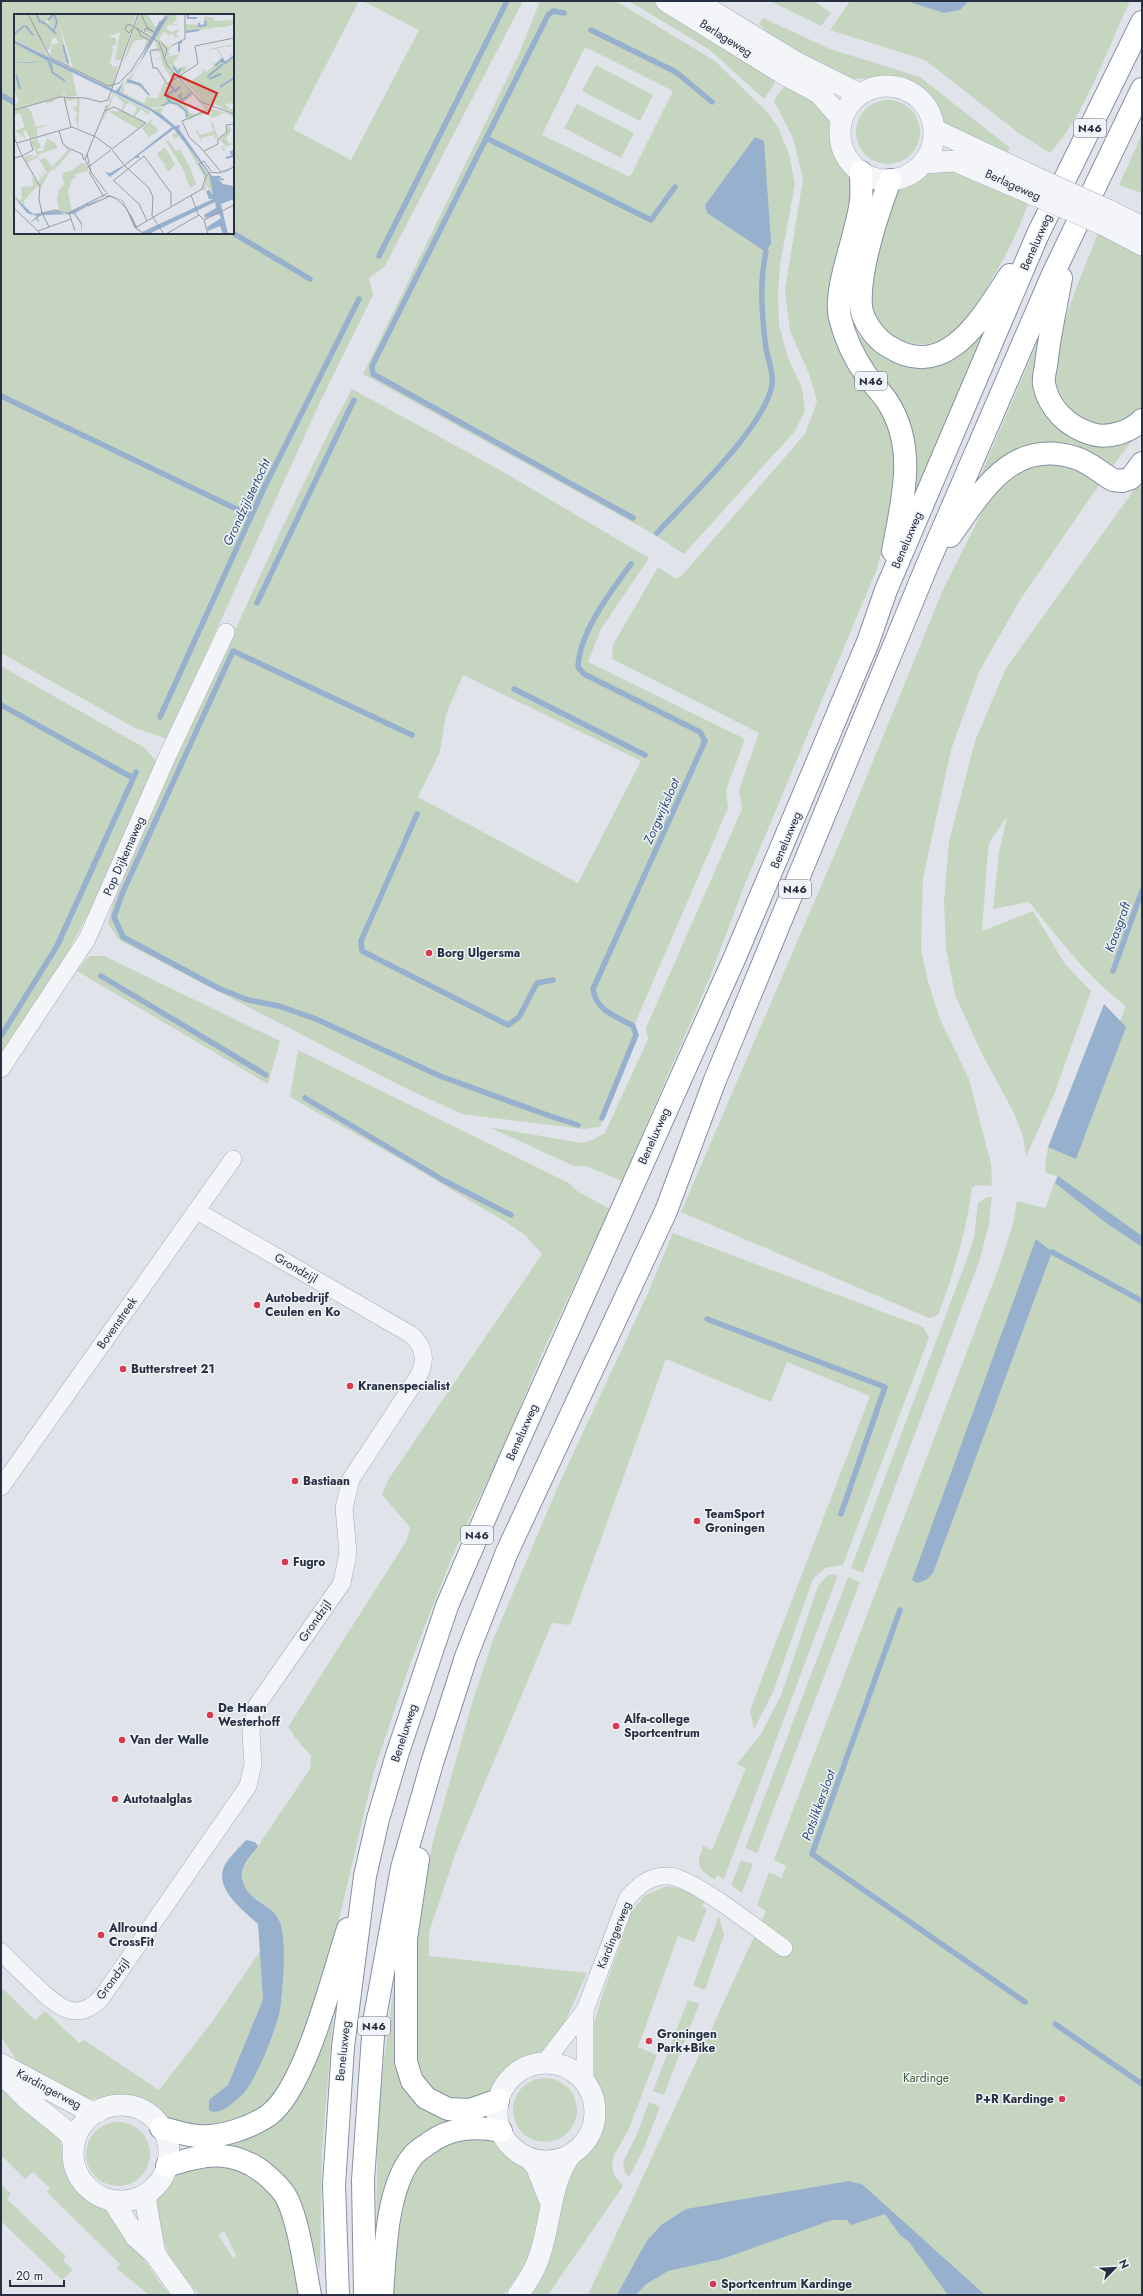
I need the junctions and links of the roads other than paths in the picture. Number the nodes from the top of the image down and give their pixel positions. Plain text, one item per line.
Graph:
1 (666, 1) edge
2 (696, 1) edge
3 (1142, 22) edge
4 (1142, 89) edge
5 (859, 94) junction
6 (842, 119) junction
7 (935, 130) junction
8 (924, 163) junction
9 (861, 172) junction
10 (890, 180) junction
11 (1035, 186) junction
12 (1105, 217) junction
13 (1142, 227) edge
14 (1038, 234) junction
15 (1068, 244) junction
16 (1142, 244) edge
17 (1142, 420) edge
18 (1142, 463) edge
19 (926, 568) junction
20 (886, 590) junction
21 (226, 632) dead end
22 (1, 1069) edge
23 (233, 1159) dead end
24 (197, 1211) junction
25 (1, 1486) edge
26 (432, 1763) junction
27 (365, 1876) junction
28 (784, 1948) dead end
29 (1, 1952) edge
30 (585, 2010) junction
31 (545, 2062) junction
32 (1, 2064) edge
33 (1, 2072) edge
34 (585, 2082) junction
35 (498, 2100) junction
36 (98, 2112) junction
37 (161, 2128) junction
38 (501, 2131) junction
39 (74, 2144) junction
40 (571, 2154) junction
41 (529, 2158) junction
42 (167, 2166) junction
43 (147, 2194) junction
44 (112, 2201) junction
45 (551, 2204) junction
46 (155, 2254) junction
47 (184, 2295) edge
48 (310, 2295) edge
49 (338, 2295) edge
50 (365, 2295) edge
51 (382, 2295) edge
52 (518, 2295) edge

1 - 6 street, Berlageweg
2 - 5 street, Berlageweg
3 - 14 highway, Beneluxweg / N46
4 - 15 highway, N46
5 - 6 street
5 - 7 street
6 - 9 street
7 - 8 street
7 - 11 street, Berlageweg
8 - 10 street
8 - 11 street, Berlageweg
9 - 10 street
9 - 20 highway, N46
10 - 14 highway, N46
11 - 12 street, Berlageweg, bridge
12 - 13 street, Berlageweg
12 - 16 street, Berlageweg
14 - 20 highway, Beneluxweg / N46
15 - 17 highway, N46
15 - 19 highway, N46
18 - 19 highway, N46
19 - 26 highway, N46
20 - 27 highway, Beneluxweg / N46
21 - 22 street, Pop Dijkemaweg
23 - 24 street, Bovenstreek
24 - 25 street, Bovenstreek
24 - 29 street, Grondzijl
26 - 35 highway, N46
26 - 50 highway, N46
27 - 37 highway, N46
27 - 49 highway, Beneluxweg / N46
28 - 30 street, Kardingerweg
30 - 31 street, Kardingerweg
30 - 34 street, Kardingerweg
31 - 34 street
31 - 35 street
32 - 36 street, Kardingerweg
33 - 39 street, Kardingerweg
34 - 40 street
35 - 38 street
36 - 37 street
36 - 39 street
37 - 42 street
38 - 41 street
38 - 51 highway
39 - 44 street
40 - 41 street
40 - 45 street
41 - 45 street
42 - 43 street
42 - 48 highway
43 - 44 street
43 - 46 street
44 - 46 street
45 - 52 street
46 - 47 street

